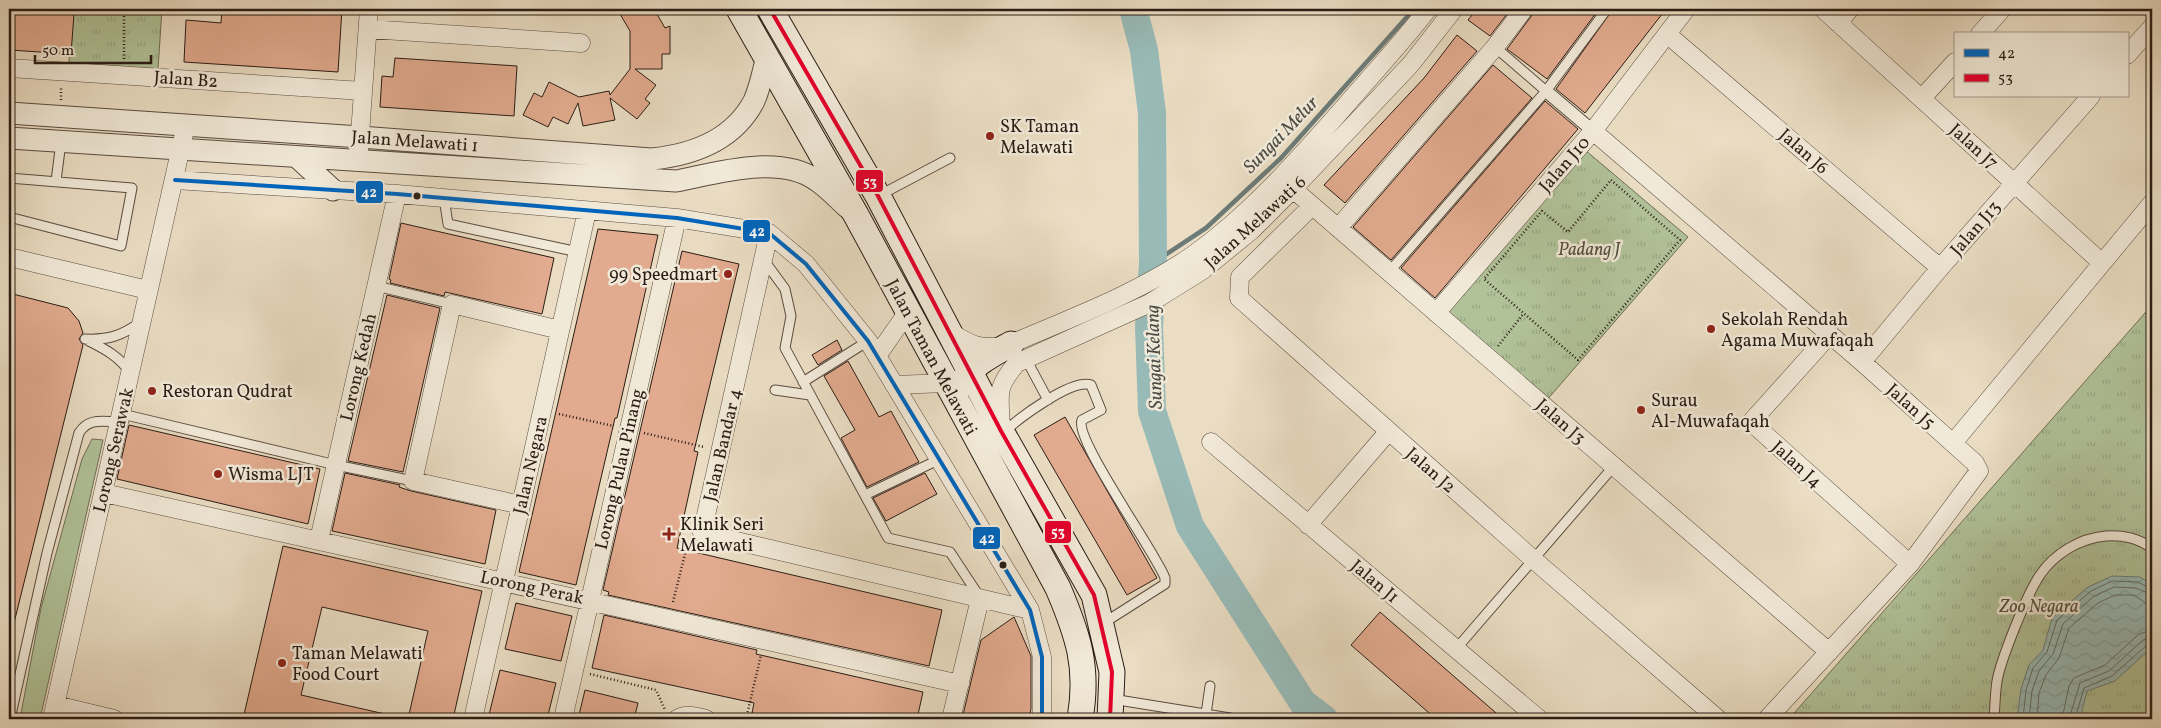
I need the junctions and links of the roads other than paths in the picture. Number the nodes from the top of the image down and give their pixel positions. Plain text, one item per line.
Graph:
1 (369, 9) edge
2 (739, 9) edge
3 (770, 9) edge
4 (1428, 9) edge
5 (1454, 9) edge
6 (1524, 9) edge
7 (1607, 9) edge
8 (1686, 9) edge
9 (1823, 9) edge
10 (1850, 9) edge
11 (2002, 9) edge
12 (1838, 22) junction
13 (2152, 27) edge
14 (368, 29) junction
15 (1982, 32) edge
16 (1668, 34) junction
17 (582, 43) dead end
18 (1495, 46) junction
19 (2128, 54) edge
20 (767, 57) junction
21 (1954, 63) edge
22 (9, 68) edge
23 (363, 91) junction
24 (1546, 91) junction
25 (1922, 98) junction
26 (2089, 98) edge
27 (9, 113) edge
28 (186, 125) junction
29 (1592, 131) junction
30 (360, 137) junction
31 (9, 138) edge
32 (61, 142) junction
33 (181, 150) junction
34 (298, 158) junction
35 (950, 158) dead end
36 (358, 162) junction
37 (9, 178) edge
38 (175, 180) junction
39 (56, 181) junction
40 (2014, 182) junction
41 (1293, 189) junction
42 (333, 190) junction
43 (397, 194) junction
44 (878, 196) junction
45 (444, 198) junction
46 (2152, 203) edge
47 (1312, 206) junction
48 (587, 210) junction
49 (856, 215) junction
50 (9, 217) edge
51 (677, 218) junction
52 (1338, 228) junction
53 (769, 233) junction
54 (578, 252) junction
55 (9, 257) edge
56 (764, 259) junction
57 (2102, 263) junction
58 (1940, 268) junction
59 (1389, 272) junction
60 (376, 286) junction
61 (148, 290) junction
62 (452, 304) junction
63 (1436, 313) junction
64 (907, 314) junction
65 (141, 322) junction
66 (560, 330) junction
67 (949, 332) junction
68 (1830, 334) junction
69 (873, 349) junction
70 (1018, 351) junction
71 (1862, 362) junction
72 (970, 371) junction
73 (131, 372) junction
74 (803, 382) junction
75 (947, 383) junction
76 (894, 385) junction
77 (775, 390) dead end
78 (810, 396) junction
79 (1048, 400) junction
80 (959, 408) junction
81 (121, 418) junction
82 (1002, 432) junction
83 (1388, 432) junction
84 (1211, 442) dead end
85 (1953, 444) junction
86 (938, 460) junction
87 (336, 465) junction
88 (1614, 466) junction
89 (413, 481) junction
90 (104, 493) junction
91 (864, 495) junction
92 (521, 505) junction
93 (1308, 525) junction
94 (319, 540) junction
95 (2152, 548) edge
96 (1534, 560) junction
97 (1910, 564) junction
98 (504, 581) junction
99 (980, 599) junction
100 (590, 600) junction
101 (1030, 610) junction
102 (1102, 624) junction
103 (1456, 649) junction
104 (1829, 652) junction
105 (960, 684) junction
106 (1210, 686) dead end
107 (1111, 709) edge
108 (54, 712) edge
109 (1206, 714) junction
110 (672, 716) edge
111 (1230, 718) edge
112 (10, 719) edge
113 (114, 719) edge
114 (473, 719) edge
115 (563, 719) edge
116 (706, 719) edge
117 (952, 719) edge
118 (1042, 719) edge
119 (1080, 719) edge
120 (1539, 719) edge
121 (1718, 719) edge
122 (1768, 719) edge
123 (1994, 719) edge

1 - 14 street
2 - 20 main road, Jalan Taman Melawati
3 - 44 main road, Jalan Taman Melawati
4 - 70 street, Jalan Melawati 6
5 - 41 street, Jalan Melawati 6
6 - 18 street
7 - 24 lane
8 - 16 street, Jalan J10
9 - 12 street, Jalan J7
10 - 12 street
11 - 15 street
12 - 25 street, Jalan J7
13 - 19 street
14 - 17 street
14 - 23 street
16 - 29 street, Jalan J10
16 - 58 street, Jalan J6
18 - 24 lane
18 - 52 street
20 - 30 street, Jalan Melawati 1
20 - 49 main road, Jalan Taman Melawati
21 - 25 street
22 - 23 street, Jalan B2
23 - 30 street
24 - 29 street
24 - 59 lane
25 - 40 street, Jalan J7
26 - 40 street, Jalan J13
27 - 28 street, Jalan Melawati 1
28 - 30 street, Jalan Melawati 1
28 - 33 street, Lorong Serawak
29 - 63 street, Jalan J10
29 - 68 street, Jalan J5
30 - 36 street
31 - 32 street, Jalan Melawati 1
32 - 33 street, Jalan Melawati 1
32 - 39 lane
33 - 34 street, Jalan Melawati 1
33 - 38 street, Lorong Serawak
34 - 36 street, Jalan Melawati 1
34 - 42 street
35 - 44 lane
36 - 49 street, Jalan Melawati 1
37 - 39 lane
38 - 42 street
38 - 61 street, Lorong Serawak
39 - 50 lane
40 - 57 street, Jalan J7
40 - 58 street, Jalan J13
41 - 47 street, Jalan J3
41 - 70 street, Jalan Melawati 6
42 - 43 street
43 - 45 street
43 - 60 street, Lorong Kedah
44 - 67 main road, Jalan Taman Melawati
45 - 48 street
45 - 54 lane
46 - 57 street
47 - 52 street, Jalan J3
47 - 83 street, Jalan J2
48 - 51 street
48 - 54 street, Jalan Negara
49 - 64 main road, Jalan Taman Melawati
51 - 53 street
51 - 100 street, Lorong Pulau Pinang
52 - 59 street, Jalan J3
53 - 56 street, Jalan Bandar 4
53 - 69 street
54 - 66 street, Jalan Negara
55 - 61 street
56 - 74 lane
56 - 99 street, Jalan Bandar 4
57 - 85 street
58 - 71 street, Jalan J13
59 - 63 street, Jalan J3
60 - 62 lane
60 - 87 street, Lorong Kedah
61 - 65 street, Lorong Serawak
62 - 66 street
62 - 89 street
63 - 88 street, Jalan J3
64 - 69 street
64 - 75 main road, Jalan Taman Melawati
65 - 73 street, Lorong Serawak
65 - 73 lane
66 - 92 street, Jalan Negara
67 - 70 street, Jalan Melawati 6
67 - 72 main road, Jalan Taman Melawati
68 - 71 street, Jalan J5
68 - 97 street, Jalan J4
69 - 74 lane
69 - 76 street
70 - 72 main road
70 - 79 lane
70 - 82 street, Jalan Melawati 6
71 - 85 street, Jalan J5
72 - 80 main road
72 - 82 main road, Jalan Taman Melawati
73 - 81 street, Lorong Serawak
74 - 78 lane
75 - 76 street
75 - 80 main road, Jalan Taman Melawati
76 - 86 street
77 - 78 lane
78 - 91 lane
79 - 82 lane
79 - 102 lane
80 - 119 main road, Jalan Taman Melawati
81 - 87 lane
81 - 90 street, Lorong Serawak
81 - 112 lane
82 - 102 main road, Jalan Taman Melawati
83 - 93 street
83 - 96 street, Jalan J2
84 - 93 street, Jalan J1
85 - 97 street, Jalan J5
86 - 91 lane
86 - 101 street
87 - 89 lane
87 - 94 street, Lorong Kedah
88 - 96 lane
88 - 104 street, Jalan J3
89 - 92 street
90 - 94 street, Lorong Perak
90 - 108 street, Lorong Serawak
91 - 99 lane
92 - 98 street, Jalan Negara
93 - 103 street, Jalan J1
94 - 98 street, Lorong Perak
95 - 123 lane
96 - 103 lane
96 - 121 street, Jalan J2
97 - 104 street, Jalan J5
98 - 100 street, Lorong Perak
98 - 114 street, Jalan Negara
99 - 101 street
99 - 105 street
100 - 105 street, Lorong Perak
100 - 115 street, Lorong Pulau Pinang
101 - 118 street
102 - 107 main road, Jalan Taman Melawati
103 - 120 street, Jalan J1
104 - 122 street, Jalan J5
105 - 117 street
106 - 109 lane
107 - 109 lane
108 - 113 street
109 - 111 lane
110 - 116 street

